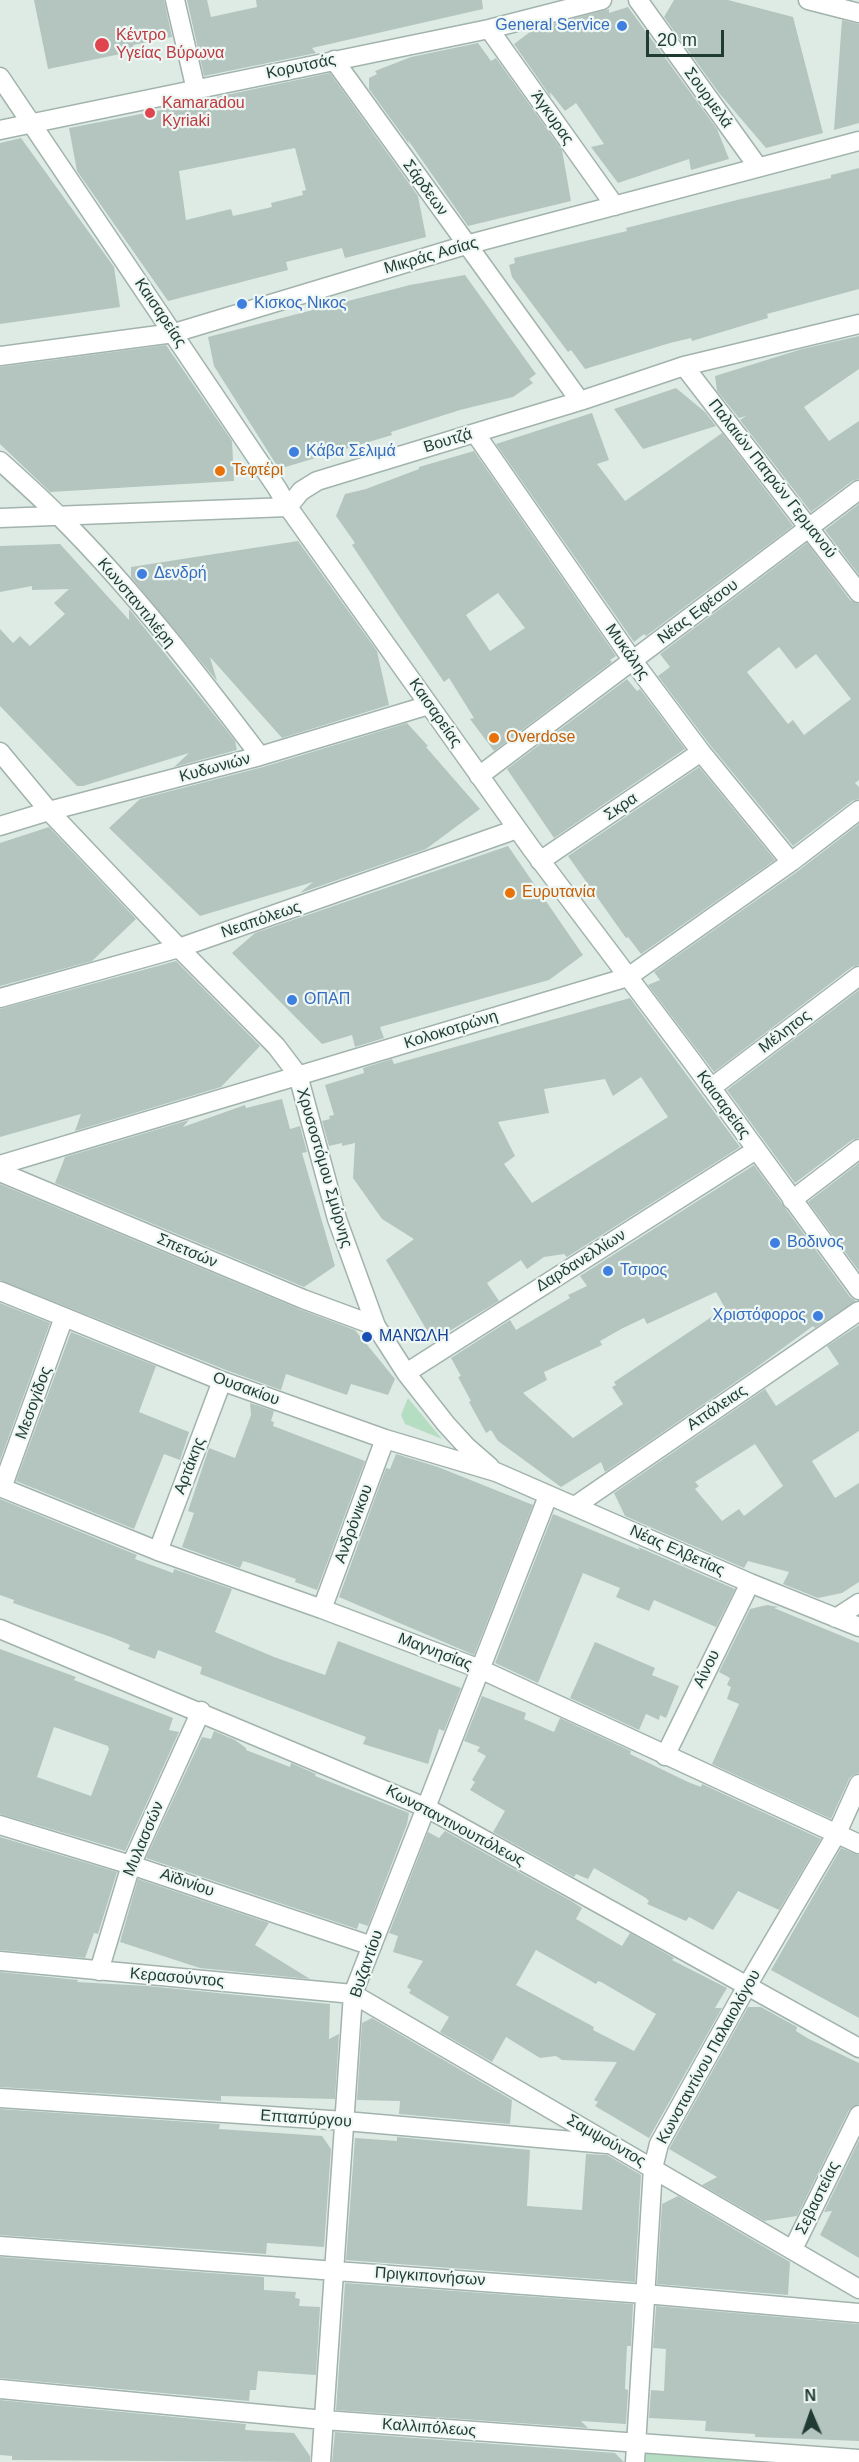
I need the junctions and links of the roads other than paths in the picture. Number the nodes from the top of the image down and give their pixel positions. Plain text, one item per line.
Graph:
1 (175, 0) edge
2 (602, 0) edge
3 (638, 0) edge
4 (808, 0) edge
5 (830, 3) edge
6 (859, 14) edge
7 (489, 29) junction
8 (334, 60) junction
9 (0, 77) edge
10 (196, 90) junction
11 (30, 123) junction
12 (0, 130) edge
13 (859, 141) edge
14 (758, 167) junction
15 (615, 206) junction
16 (466, 245) junction
17 (859, 324) edge
18 (174, 333) junction
19 (0, 356) edge
20 (684, 366) junction
21 (580, 402) junction
22 (475, 433) junction
23 (0, 461) edge
24 (859, 490) edge
25 (288, 507) junction
26 (60, 517) junction
27 (0, 518) edge
28 (809, 527) junction
29 (859, 593) edge
30 (633, 661) junction
31 (429, 705) junction
32 (0, 752) edge
33 (701, 752) junction
34 (260, 756) junction
35 (479, 776) junction
36 (859, 810) edge
37 (49, 811) junction
38 (0, 826) edge
39 (517, 830) junction
40 (540, 861) junction
41 (791, 862) junction
42 (179, 948) junction
43 (859, 975) edge
44 (628, 977) junction
45 (0, 998) edge
46 (298, 1075) junction
47 (711, 1088) junction
48 (859, 1149) edge
49 (756, 1150) junction
50 (0, 1165) edge
51 (0, 1172) edge
52 (792, 1200) junction
53 (859, 1290) edge
54 (0, 1291) edge
55 (859, 1311) edge
56 (64, 1317) junction
57 (376, 1326) junction
58 (406, 1373) junction
59 (222, 1381) junction
60 (385, 1439) junction
61 (496, 1472) junction
62 (1, 1488) edge
63 (548, 1496) junction
64 (574, 1506) junction
65 (158, 1551) junction
66 (750, 1583) junction
67 (859, 1603) edge
68 (322, 1609) junction
69 (836, 1618) junction
70 (859, 1627) edge
71 (0, 1629) edge
72 (480, 1669) junction
73 (201, 1712) junction
74 (665, 1756) junction
75 (859, 1784) edge
76 (427, 1808) junction
77 (0, 1825) edge
78 (837, 1833) junction
79 (859, 1844) edge
80 (131, 1865) junction
81 (372, 1946) junction
82 (0, 1961) edge
83 (99, 1971) junction
84 (747, 1986) junction
85 (353, 1994) junction
86 (859, 2048) edge
87 (0, 2098) edge
88 (859, 2115) edge
89 (345, 2121) junction
90 (612, 2144) junction
91 (653, 2168) junction
92 (0, 2246) edge
93 (793, 2249) junction
94 (334, 2270) junction
95 (859, 2289) edge
96 (645, 2294) junction
97 (859, 2313) edge
98 (0, 2389) edge
99 (324, 2420) junction
100 (636, 2443) junction
101 (859, 2458) edge
102 (321, 2462) edge
103 (635, 2462) edge

1 - 10 street
2 - 7 street, Κορυτσάς
3 - 14 street, Σουρμελά
4 - 5 street
5 - 6 street
7 - 8 street, Κορυτσάς
7 - 15 street, Άγκυρας
8 - 10 street, Κορυτσάς
8 - 16 street, Σάρδεων
9 - 11 street, Καισαρείας
10 - 11 street, Κορυτσάς
11 - 12 street, Κορυτσάς
11 - 18 street, Καισαρείας
13 - 14 street, Μικράς Ασίας
14 - 15 street, Μικράς Ασίας
15 - 16 street, Μικράς Ασίας
16 - 18 street, Μικράς Ασίας
16 - 21 street, Σάρδεων
17 - 20 street, Βουτζά
18 - 19 street, Μικράς Ασίας
18 - 25 street, Καισαρείας
20 - 21 street, Βουτζά
20 - 28 street, Παλαιών Πατρών Γερμανού
21 - 22 street, Βουτζά
22 - 25 street, Βουτζά
22 - 30 street, Μυκάλης
23 - 26 street, Κωνσταντιλιέρη
24 - 28 street, Νέας Εφέσου
25 - 26 street
25 - 31 street, Καισαρείας
26 - 27 street
26 - 34 street, Κωνσταντιλιέρη
28 - 29 street, Παλαιών Πατρών Γερμανού
28 - 30 street, Νέας Εφέσου
30 - 33 street, Μυκάλης
30 - 35 street, Νέας Εφέσου
31 - 34 street, Κυδωνιών
31 - 35 street, Καισαρείας
32 - 37 street, Χρυσοστόμου Σμύρνης
33 - 40 street, Σκρα
33 - 41 street, Μυκάλης
34 - 37 street, Κυδωνιών
35 - 39 street, Καισαρείας
36 - 41 street, Κολοκοτρώνη
37 - 38 street, Κυδωνιών
37 - 42 street, Χρυσοστόμου Σμύρνης
39 - 40 street, Καισαρείας
39 - 42 street, Νεαπόλεως
40 - 44 street, Καισαρείας
41 - 44 street, Κολοκοτρώνη
42 - 45 street, Νεαπόλεως
42 - 46 street, Χρυσοστόμου Σμύρνης
43 - 47 street, Μέλητος
44 - 46 street, Κολοκοτρώνη
44 - 47 street, Καισαρείας
46 - 50 street, Κολοκοτρώνη
46 - 57 street, Χρυσοστόμου Σμύρνης
47 - 49 street, Καισαρείας
48 - 52 street
49 - 52 street, Καισαρείας
49 - 58 street, Δαρδανελλίων
51 - 57 street, Σπετσών
52 - 53 street, Καισαρείας
54 - 56 street, Ουσακίου
55 - 64 street, Αττάλειας
56 - 59 street, Ουσακίου
56 - 62 street, Μεσογίδος
57 - 58 street, Χρυσοστόμου Σμύρνης
58 - 61 street, Χρυσοστόμου Σμύρνης
59 - 60 street, Ουσακίου
59 - 65 street, Αρτάκης
60 - 61 street, Ουσακίου
60 - 68 street, Ανδρόνικου
61 - 63 street, Νέας Ελβετίας
62 - 65 street, Μαγνησίας
63 - 64 street, Νέας Ελβετίας
63 - 72 street, Βυζαντίου
64 - 66 street, Νέας Ελβετίας
65 - 68 street, Μαγνησίας
66 - 69 street, Νέας Ελβετίας
66 - 74 street, Αίνου
67 - 69 street
68 - 72 street, Μαγνησίας
69 - 70 street, Νέας Ελβετίας
71 - 73 street, Κωνσταντινουπόλεως
72 - 74 street, Μαγνησίας
72 - 76 street, Βυζαντίου
73 - 76 street, Κωνσταντινουπόλεως
73 - 80 street, Μυλασσών
74 - 78 street, Μαγνησίας
75 - 78 street, Κωνσταντίνου Παλαιολόγου
76 - 81 street, Βυζαντίου
76 - 84 street, Κωνσταντινουπόλεως
77 - 80 street, Αϊδινίου
78 - 79 street, Μαγνησίας
78 - 84 street, Κωνσταντίνου Παλαιολόγου
80 - 81 street, Αϊδινίου
80 - 83 street, Μυλασσών
81 - 85 street, Βυζαντίου
82 - 83 street, Κερασούντος
83 - 85 street, Κερασούντος
84 - 86 street, Κωνσταντινουπόλεως
84 - 91 street, Κωνσταντίνου Παλαιολόγου
85 - 89 street, Βυζαντίου
85 - 90 street, Σαμψούντος
87 - 89 street, Επταπύργου
88 - 93 street, Σεβαστείας
89 - 90 street, Επταπύργου
89 - 94 street, Βυζαντίου
90 - 91 street, Σαμψούντος
91 - 93 street, Σαμψούντος
91 - 96 street, Κωνσταντίνου Παλαιολόγου
92 - 94 street, Πριγκιπονήσων
93 - 95 street, Σαμψούντος
94 - 96 street, Πριγκιπονήσων
94 - 99 street, Βυζαντίου
96 - 97 street, Πριγκιπονήσων
96 - 100 street, Κωνσταντίνου Παλαιολόγου
98 - 99 street, Καλλιπόλεως
99 - 100 street, Καλλιπόλεως
99 - 102 street, Βυζαντίου
100 - 101 street, Καλλιπόλεως
100 - 103 street, Κωνσταντίνου Παλαιολόγου

